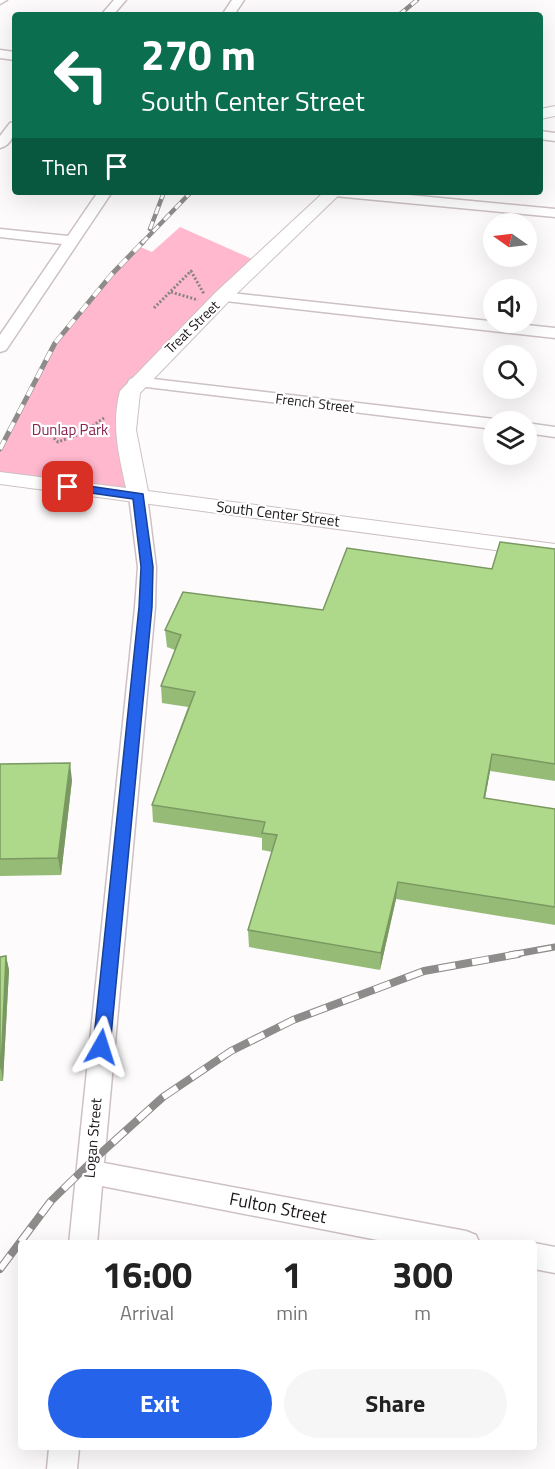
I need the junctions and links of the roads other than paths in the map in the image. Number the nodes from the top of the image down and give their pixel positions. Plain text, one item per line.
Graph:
1 (12, 130) edge
2 (0, 144) edge
3 (103, 195) edge
4 (331, 195) edge
5 (366, 195) edge
6 (555, 213) edge
7 (0, 233) edge
8 (71, 241) junction
9 (214, 297) junction
10 (555, 333) edge
11 (0, 347) edge
12 (136, 382) junction
13 (483, 423) edge
14 (537, 430) edge
15 (555, 432) edge
16 (0, 478) edge
17 (138, 496) junction
18 (555, 551) edge
19 (90, 1172) junction
20 (83, 1240) edge
21 (445, 1240) edge
22 (537, 1257) edge
23 (555, 1260) edge
24 (64, 1450) edge
25 (62, 1469) edge

1 - 2 street
3 - 8 street
4 - 9 street, Treat Street
5 - 6 street
7 - 8 street
8 - 11 street
9 - 10 street
9 - 12 street, Treat Street
12 - 13 street, French Street
12 - 17 street, Treat Street
14 - 15 street
16 - 17 street, South Center Street
17 - 18 street, South Center Street
17 - 19 street, Logan Street
19 - 20 street, Logan Street
19 - 21 street, Fulton Street
22 - 23 street
24 - 25 street

